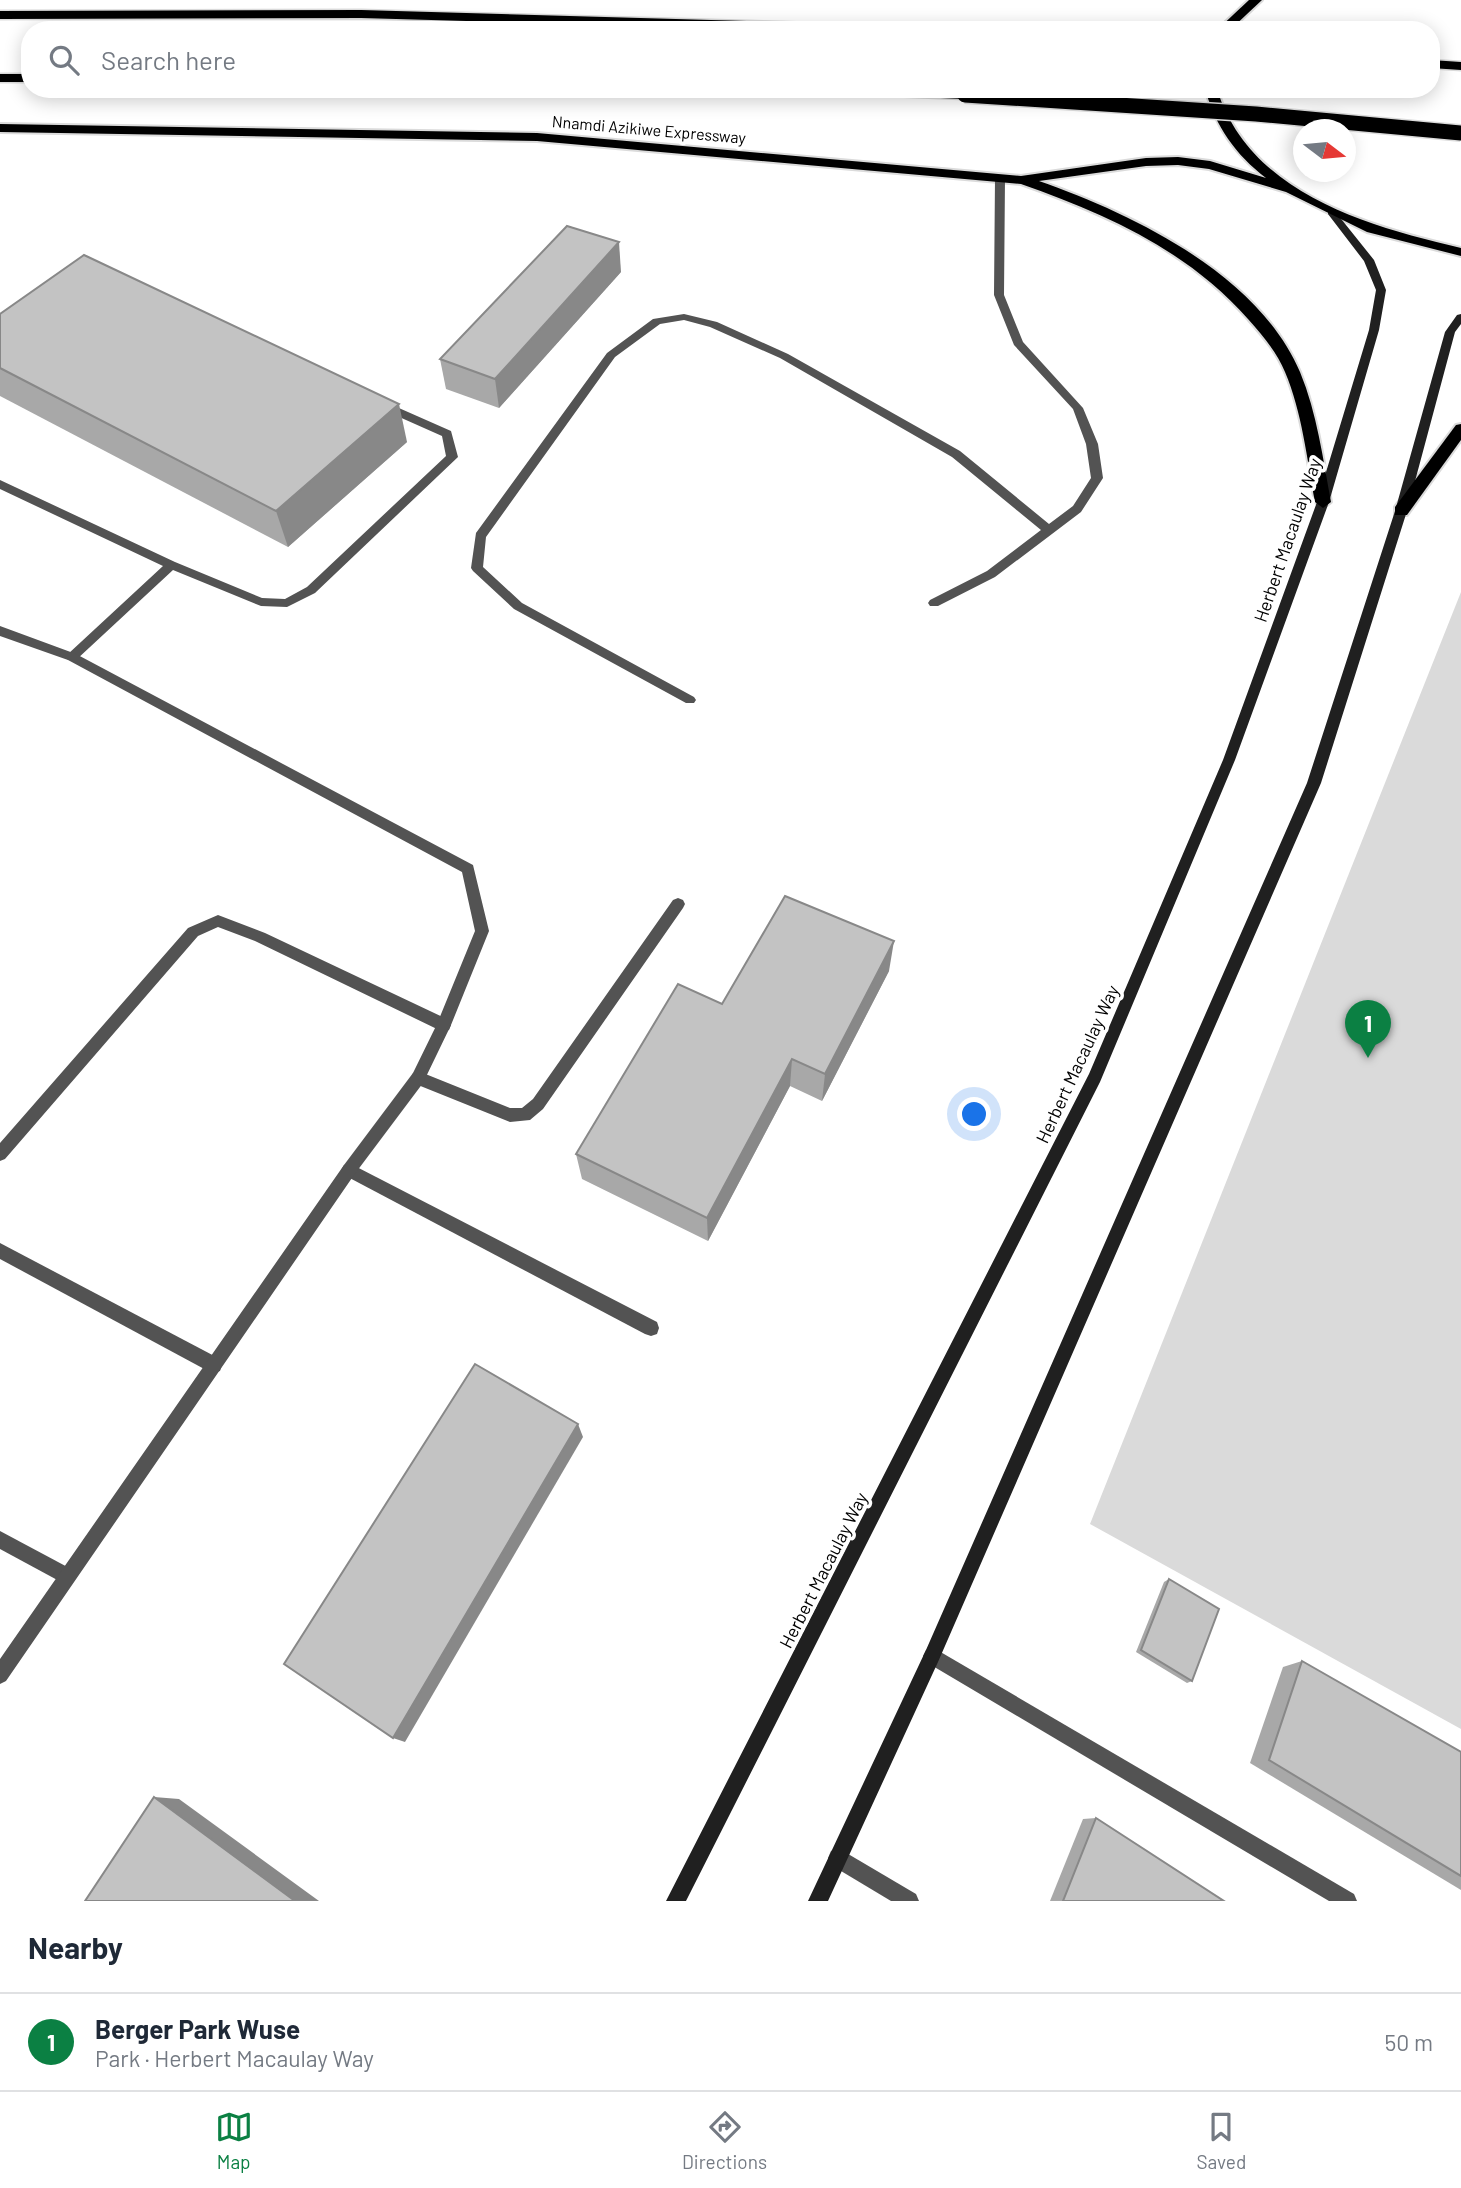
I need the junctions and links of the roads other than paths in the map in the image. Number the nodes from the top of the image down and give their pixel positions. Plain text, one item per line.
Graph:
1 (1256, 0) edge
2 (0, 15) edge
3 (612, 21) edge
4 (1233, 21) edge
5 (1440, 65) edge
6 (1461, 66) edge
7 (0, 78) edge
8 (21, 78) edge
9 (1011, 98) edge
10 (1212, 98) edge
11 (0, 128) edge
12 (1461, 133) edge
13 (1000, 178) junction
14 (1021, 180) junction
15 (1289, 189) junction
16 (1331, 212) junction
17 (1461, 251) edge
18 (1461, 317) edge
19 (373, 401) edge
20 (1461, 429) edge
21 (0, 484) edge
22 (1323, 502) junction
23 (1401, 511) junction
24 (1049, 530) junction
25 (171, 565) junction
26 (934, 603) dead end
27 (0, 631) edge
28 (72, 656) junction
29 (690, 699) dead end
30 (678, 904) dead end
31 (444, 1025) junction
32 (418, 1079) junction
33 (0, 1154) edge
34 (349, 1170) junction
35 (0, 1251) edge
36 (651, 1328) dead end
37 (214, 1365) junction
38 (0, 1540) edge
39 (67, 1576) junction
40 (932, 1656) junction
41 (0, 1675) edge
42 (838, 1858) junction
43 (676, 1901) edge
44 (818, 1901) edge
45 (909, 1901) edge
46 (1346, 1901) edge

1 - 4 highway
2 - 3 highway
5 - 6 highway
7 - 8 highway
9 - 12 highway, bridge
10 - 15 highway
11 - 13 highway, Nnamdi Azikiwe Expressway
13 - 14 highway, Nnamdi Azikiwe Expressway
13 - 24 street
14 - 15 highway, Nnamdi Azikiwe Expressway
14 - 22 highway
15 - 16 highway
16 - 17 highway
16 - 22 main road, Herbert Macaulay Way
18 - 23 main road
19 - 25 street
20 - 23 highway
21 - 25 street
22 - 43 main road, Herbert Macaulay Way
23 - 40 main road
24 - 26 street
24 - 29 street
25 - 28 street
27 - 28 street
28 - 31 street
30 - 32 street
31 - 32 street
31 - 33 street
32 - 34 street
34 - 36 street
34 - 37 street
35 - 37 street
37 - 39 street
38 - 39 street
39 - 41 street
40 - 42 main road
40 - 46 street
42 - 44 main road
42 - 45 street

